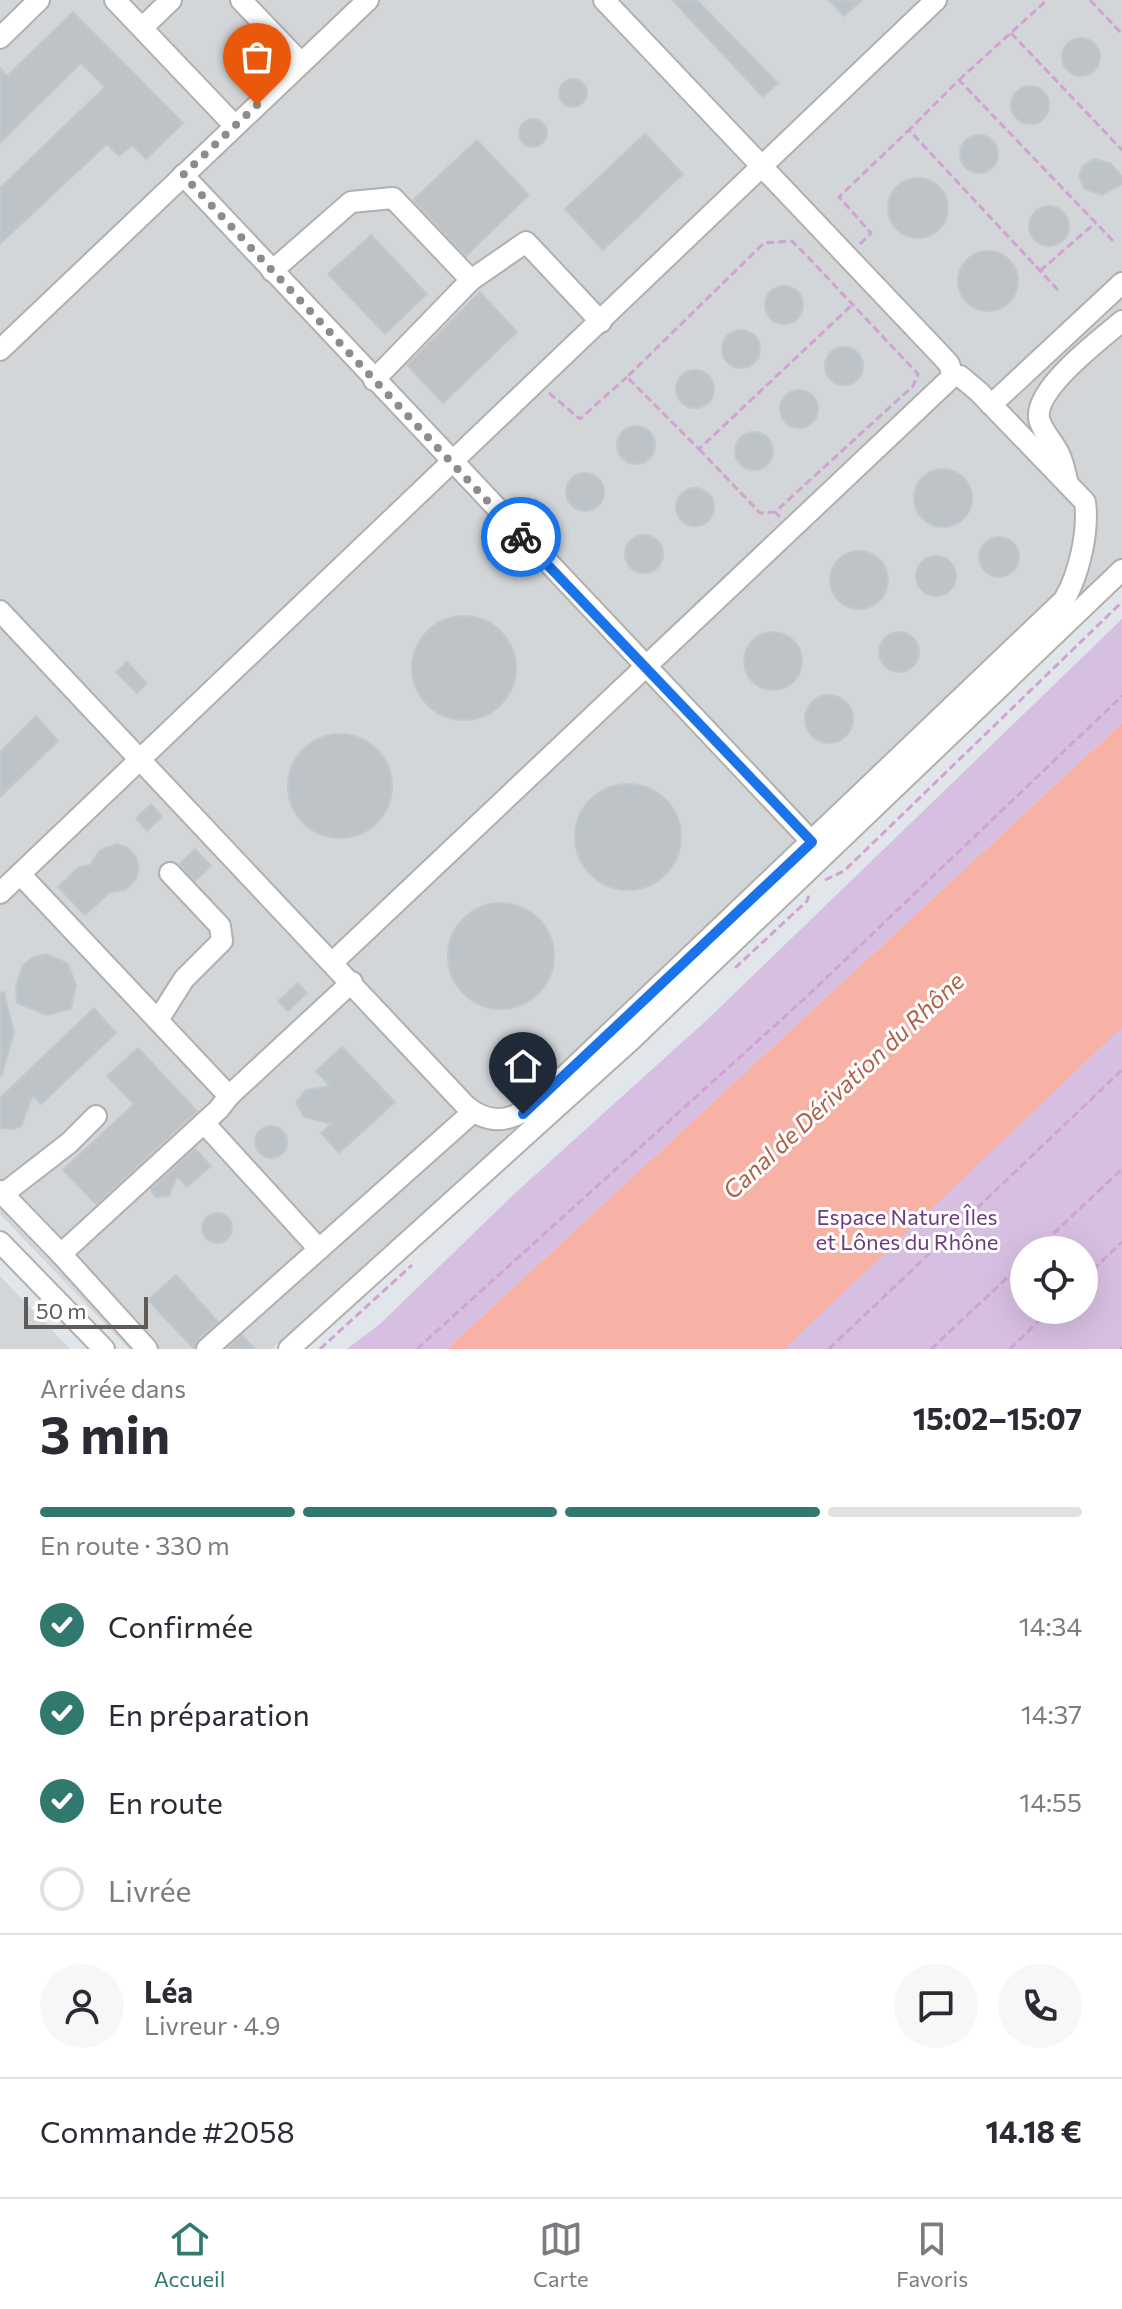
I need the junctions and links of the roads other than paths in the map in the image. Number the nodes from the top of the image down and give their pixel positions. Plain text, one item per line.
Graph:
1 (39, 0) edge
2 (115, 0) edge
3 (171, 0) edge
4 (241, 0) edge
5 (368, 0) edge
6 (604, 0) edge
7 (936, 0) edge
8 (142, 28) junction
9 (0, 38) edge
10 (301, 63) junction
11 (235, 126) junction
12 (762, 167) junction
13 (183, 175) junction
14 (272, 271) junction
15 (471, 280) junction
16 (1122, 283) edge
17 (1122, 292) edge
18 (1122, 321) edge
19 (601, 322) junction
20 (1100, 340) junction
21 (0, 350) edge
22 (953, 376) junction
23 (374, 380) junction
24 (991, 405) junction
25 (451, 462) junction
26 (1067, 480) junction
27 (1122, 570) edge
28 (0, 611) edge
29 (644, 667) junction
30 (140, 758) junction
31 (812, 842) junction
32 (170, 873) dead end
33 (20, 874) junction
34 (0, 893) edge
35 (333, 962) junction
36 (352, 982) junction
37 (158, 1020) junction
38 (229, 1096) junction
39 (473, 1112) junction
40 (96, 1116) dead end
41 (204, 1123) junction
42 (2, 1193) edge
43 (0, 1242) edge
44 (319, 1249) junction
45 (61, 1254) junction
46 (104, 1349) edge
47 (147, 1349) edge
48 (207, 1349) edge
49 (289, 1349) edge

1 - 9 street
2 - 8 street
3 - 8 street
4 - 10 street
5 - 10 street
6 - 12 street
7 - 12 street
8 - 11 street
10 - 11 street
11 - 13 street
12 - 19 street
12 - 22 street
13 - 14 street
13 - 21 street
14 - 15 street
14 - 23 street
15 - 19 street
15 - 23 street
16 - 24 street
17 - 20 street
18 - 20 street
19 - 25 street
20 - 26 street
22 - 24 street
22 - 29 street
23 - 25 street
24 - 26 street
25 - 29 street
25 - 30 street
26 - 31 street
27 - 49 street
28 - 30 street
29 - 31 street
29 - 35 street
30 - 33 street
30 - 35 street
31 - 39 street
32 - 37 street
33 - 34 street
33 - 37 street
35 - 36 street
36 - 38 street
36 - 39 street
37 - 38 street
38 - 41 street
39 - 44 street
40 - 42 street
41 - 44 street
41 - 45 street
42 - 45 street
43 - 46 street
44 - 48 street
45 - 47 street

